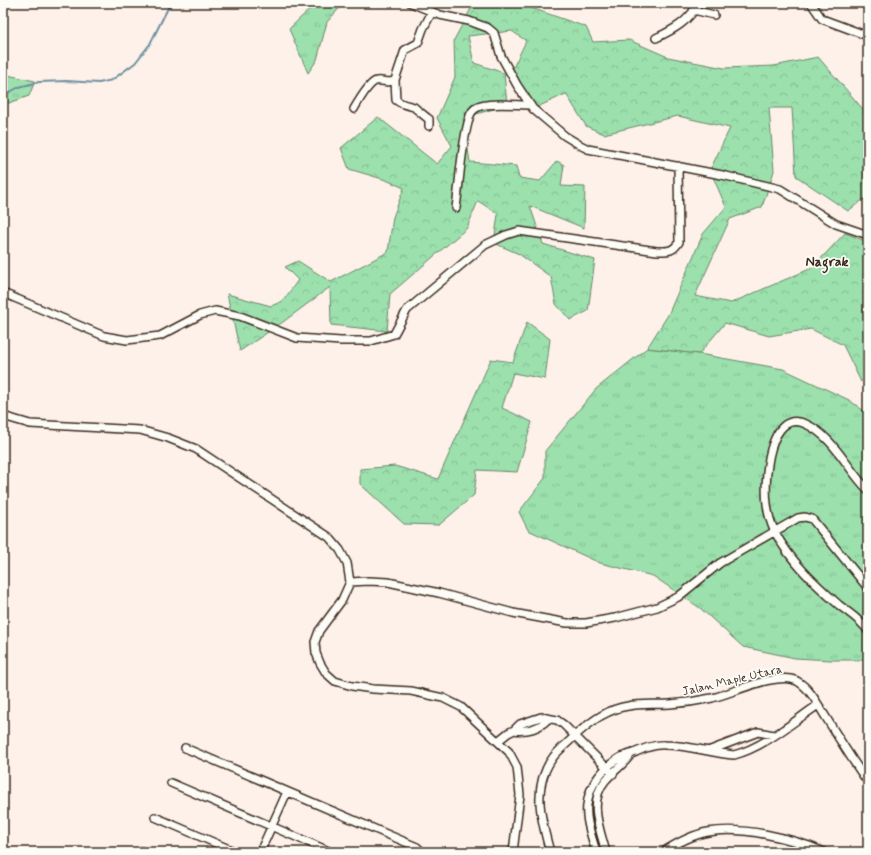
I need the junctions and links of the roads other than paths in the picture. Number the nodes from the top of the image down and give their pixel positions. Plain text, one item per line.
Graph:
1 (411, 3) edge
2 (698, 3) edge
3 (811, 3) edge
4 (693, 11) junction
5 (432, 12) junction
6 (714, 15) dead end
7 (868, 36) edge
8 (656, 38) dead end
9 (395, 80) junction
10 (530, 105) junction
11 (354, 109) dead end
12 (429, 126) dead end
13 (678, 166) junction
14 (456, 208) dead end
15 (868, 236) edge
16 (3, 293) edge
17 (3, 416) edge
18 (868, 490) edge
19 (775, 531) junction
20 (350, 582) junction
21 (868, 588) edge
22 (868, 631) edge
23 (818, 705) junction
24 (774, 735) junction
25 (575, 736) junction
26 (498, 741) junction
27 (186, 748) dead end
28 (708, 751) junction
29 (610, 771) junction
30 (868, 782) edge
31 (171, 783) dead end
32 (287, 792) junction
33 (155, 817) dead end
34 (272, 826) junction
35 (421, 851) edge
36 (236, 852) edge
37 (260, 852) edge
38 (331, 852) edge
39 (513, 852) edge
40 (550, 852) edge
41 (596, 852) edge
42 (606, 852) edge
43 (663, 852) edge
44 (824, 852) edge

1 - 5 street
2 - 4 street
3 - 7 street
4 - 6 street
4 - 8 street
5 - 9 street
5 - 10 street
9 - 11 street
9 - 12 street
10 - 13 street
10 - 14 street
13 - 15 street
13 - 16 street
17 - 20 street
18 - 19 street
19 - 20 street
19 - 21 street
19 - 22 street
20 - 26 street
23 - 24 street
23 - 25 street, Jalan Maple Utara
23 - 30 street, Jalan Maple Utara
24 - 28 street
24 - 28 street
25 - 26 street
25 - 29 street
25 - 40 street, Jalan Maple Utara
26 - 39 street
27 - 32 street
28 - 29 street
29 - 41 street
29 - 42 street
31 - 34 street
32 - 34 street
32 - 35 street
33 - 36 street
34 - 37 street
34 - 38 street
43 - 44 street

